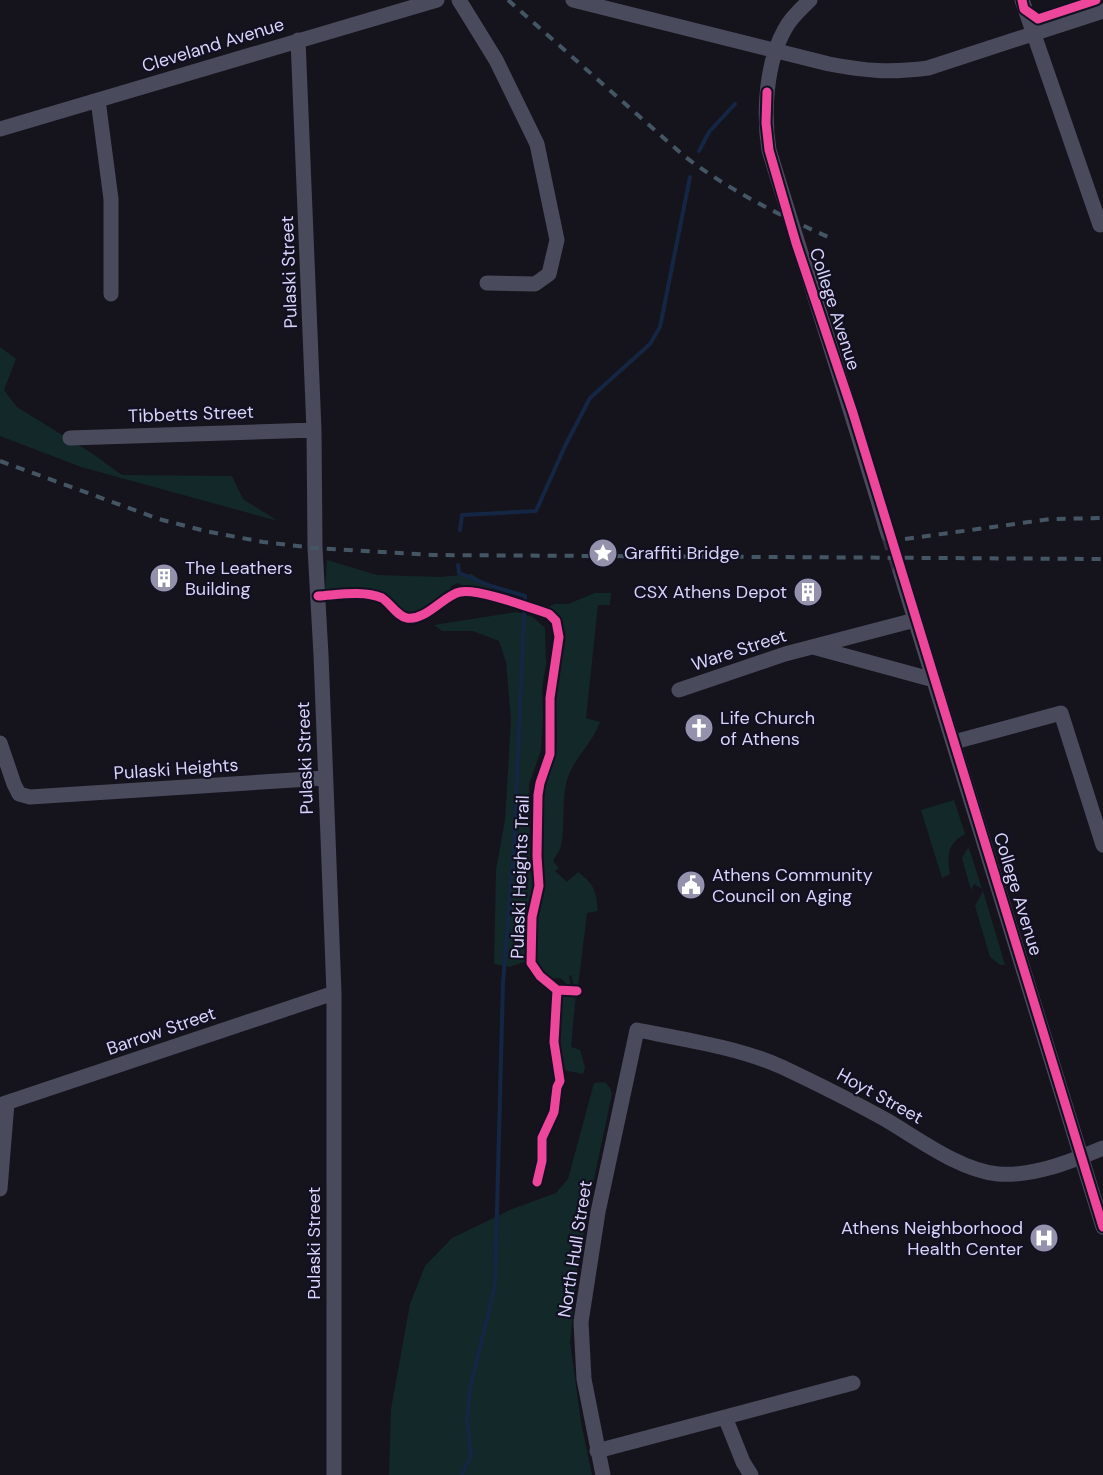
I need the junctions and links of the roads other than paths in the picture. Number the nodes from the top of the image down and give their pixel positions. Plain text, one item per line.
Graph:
1 (437, 0) edge
2 (459, 0) edge
3 (573, 0) edge
4 (810, 0) edge
5 (1022, 0) edge
6 (1103, 11) edge
7 (1033, 34) junction
8 (298, 40) junction
9 (777, 50) junction
10 (98, 100) junction
11 (0, 129) edge
12 (1100, 225) dead end
13 (487, 283) dead end
14 (111, 294) dead end
15 (314, 429) junction
16 (70, 438) dead end
17 (888, 534) tunnel mouth
18 (900, 571) tunnel mouth
19 (915, 620) junction
20 (812, 647) junction
21 (934, 680) junction
22 (679, 690) dead end
23 (954, 742) junction
24 (0, 743) edge
25 (325, 778) junction
26 (1103, 845) edge
27 (334, 993) junction
28 (637, 1030) joint
29 (4, 1104) edge
30 (1103, 1148) edge
31 (1082, 1157) junction
32 (0, 1189) edge
33 (1103, 1227) edge
34 (853, 1383) dead end
35 (725, 1417) junction
36 (597, 1451) junction
37 (334, 1475) edge
38 (603, 1475) edge
39 (751, 1475) edge

1 - 8 street, Cleveland Avenue
2 - 13 street
3 - 9 street
4 - 9 street, College Avenue
5 - 7 street
6 - 7 street
7 - 9 street
7 - 12 street
8 - 10 street, Cleveland Avenue
8 - 15 street, Pulaski Street
9 - 17 street, College Avenue
10 - 11 street, Cleveland Avenue
10 - 14 street
15 - 16 street, Tibbetts Street
15 - 25 street, Pulaski Street
18 - 19 street, College Avenue
19 - 20 street, Ware Street
19 - 21 street, College Avenue
20 - 21 street, Ware Street
20 - 22 street, Ware Street
21 - 23 street, College Avenue
23 - 26 street
23 - 31 street, College Avenue
24 - 25 street, Pulaski Heights
25 - 27 street, Pulaski Street
27 - 29 street, Barrow Street
27 - 37 street, Pulaski Street
28 - 31 street, Hoyt Street
28 - 36 street, North Hull Street
29 - 32 street
30 - 31 street, Hoyt Street
31 - 33 street, College Avenue
34 - 35 street
35 - 36 street
35 - 39 street
36 - 38 street, North Hull Street

